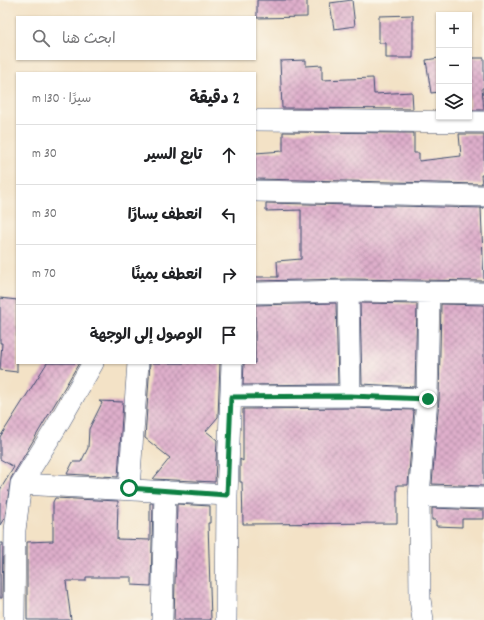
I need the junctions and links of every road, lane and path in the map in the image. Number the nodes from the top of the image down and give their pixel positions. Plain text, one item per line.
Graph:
1 (256, 120) edge
2 (484, 122) edge
3 (256, 191) edge
4 (484, 196) edge
5 (348, 291) junction
6 (256, 293) edge
7 (429, 293) junction
8 (484, 293) edge
9 (92, 364) edge
10 (138, 364) edge
11 (232, 364) edge
12 (350, 396) junction
13 (231, 397) junction
14 (428, 399) junction
15 (20, 484) junction
16 (129, 488) junction
17 (165, 491) junction
18 (227, 495) junction
19 (419, 496) junction
20 (484, 498) edge
21 (14, 620) edge
22 (162, 620) edge
23 (226, 620) edge
24 (422, 620) edge

1 - 2 street
3 - 4 street
5 - 6 street
5 - 7 street
5 - 12 street
7 - 8 street
7 - 14 street
9 - 15 street
10 - 16 street
11 - 13 street
12 - 13 street
12 - 14 street
13 - 18 street
14 - 19 street
15 - 16 street
15 - 21 street
16 - 17 street
17 - 18 street
17 - 22 street
18 - 23 street
19 - 20 street
19 - 24 street

